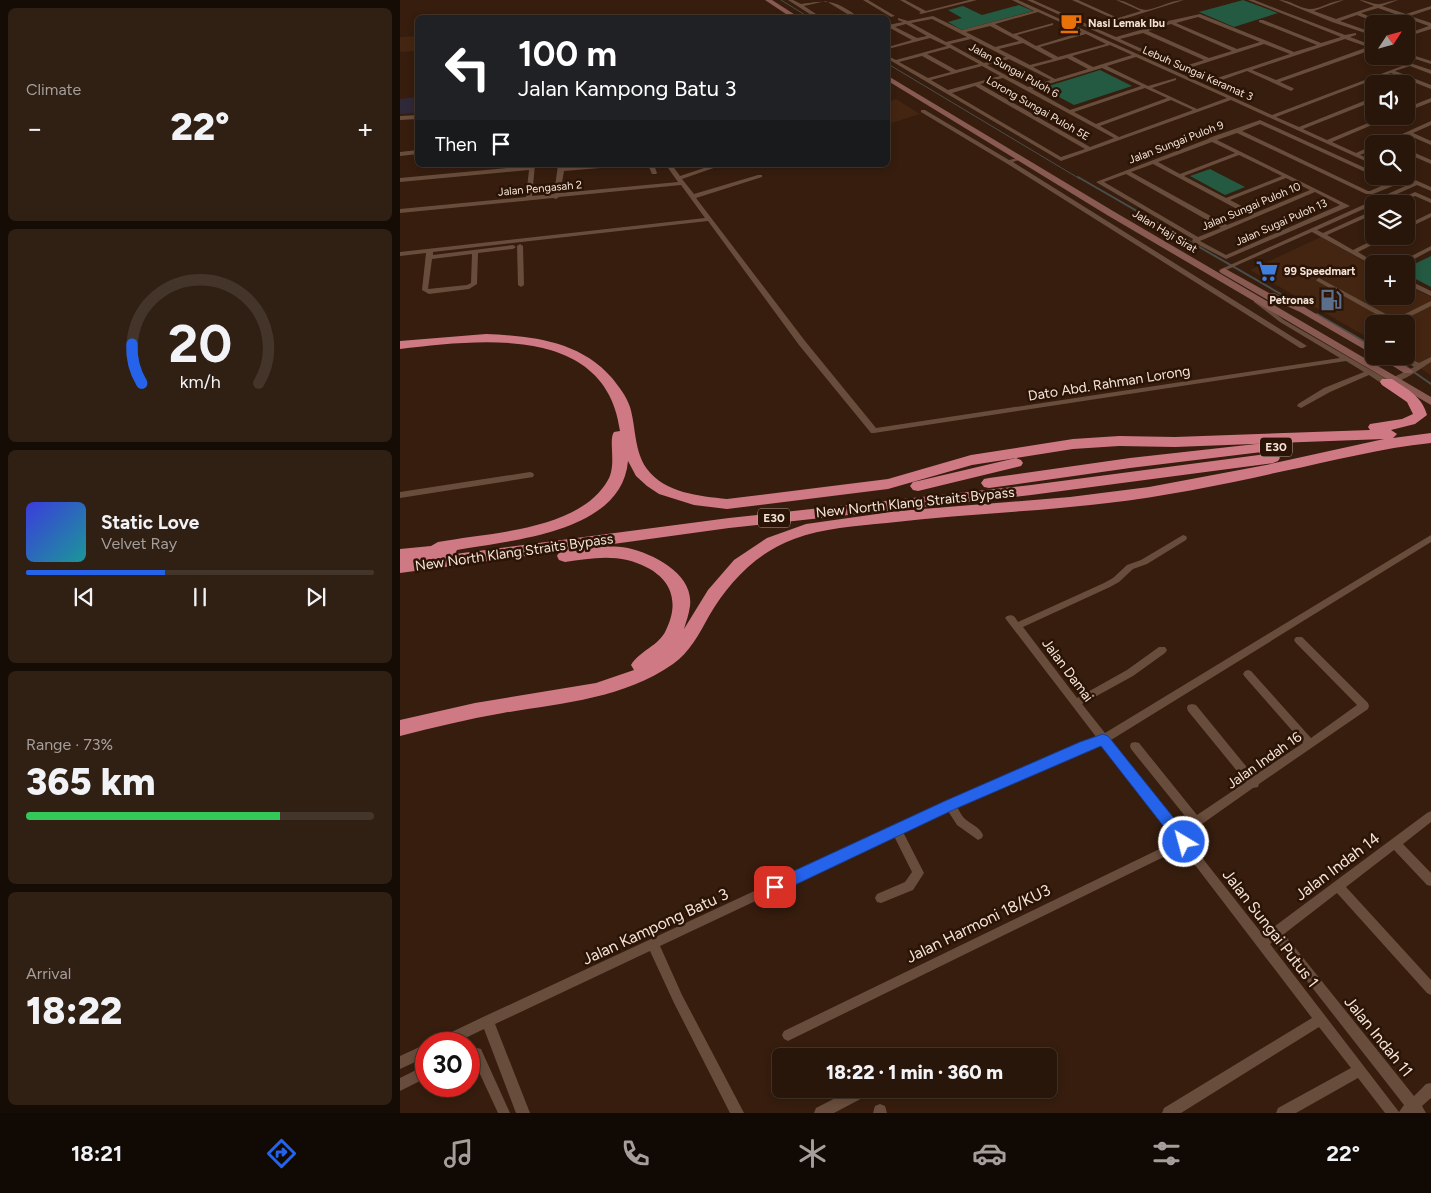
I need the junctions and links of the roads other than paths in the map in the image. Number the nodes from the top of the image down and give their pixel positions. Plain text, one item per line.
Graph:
1 (762, 0) edge
2 (768, 0) edge
3 (790, 0) edge
4 (826, 0) edge
5 (864, 0) edge
6 (902, 0) edge
7 (940, 0) edge
8 (974, 0) edge
9 (1014, 0) edge
10 (1029, 0) edge
11 (1074, 0) edge
12 (1118, 0) edge
13 (1161, 0) edge
14 (1182, 0) edge
15 (1250, 0) edge
16 (1266, 0) edge
17 (1284, 0) edge
18 (1342, 0) edge
19 (1361, 0) edge
20 (1396, 0) edge
21 (1170, 4) junction
22 (800, 6) junction
23 (952, 6) junction
24 (1378, 6) junction
25 (1431, 7) edge
26 (1038, 11) junction
27 (1144, 11) junction
28 (1310, 11) junction
29 (925, 12) junction
30 (1356, 13) junction
31 (785, 15) edge
32 (792, 15) edge
33 (815, 15) edge
34 (853, 15) edge
35 (1403, 15) edge
36 (1409, 15) edge
37 (893, 16) dead end
38 (1365, 16) edge
39 (900, 19) junction
40 (1117, 19) junction
41 (1335, 20) junction
42 (1415, 20) edge
43 (1169, 21) junction
44 (1261, 21) dead end
45 (906, 22) junction
46 (1327, 23) junction
47 (890, 24) edge
48 (991, 24) junction
49 (1051, 24) dead end
50 (890, 25) edge
51 (890, 26) edge
52 (1431, 26) edge
53 (1090, 28) junction
54 (1143, 31) junction
55 (962, 32) junction
56 (1365, 32) edge
57 (1085, 33) junction
58 (1415, 33) edge
59 (1354, 34) junction
60 (1013, 35) junction
61 (931, 36) junction
62 (972, 37) junction
63 (1345, 37) junction
64 (1116, 39) junction
65 (916, 40) junction
66 (1365, 40) edge
67 (1023, 41) junction
68 (1264, 42) junction
69 (1365, 43) edge
70 (1110, 44) junction
71 (1321, 45) junction
72 (948, 46) junction
73 (890, 47) edge
74 (1036, 47) junction
75 (1365, 48) edge
76 (994, 49) junction
77 (1237, 51) junction
78 (923, 54) junction
79 (1294, 54) junction
80 (1067, 56) junction
81 (1135, 56) junction
82 (1010, 57) junction
83 (1415, 57) edge
84 (890, 58) edge
85 (1128, 58) junction
86 (1058, 59) junction
87 (1209, 60) junction
88 (896, 62) junction
89 (1431, 63) edge
90 (983, 65) junction
91 (1102, 66) junction
92 (1029, 67) junction
93 (1092, 69) junction
94 (1181, 69) junction
95 (1248, 70) junction
96 (890, 71) edge
97 (955, 72) junction
98 (1390, 72) junction
99 (1431, 72) edge
100 (1004, 76) junction
101 (1174, 79) junction
102 (890, 80) edge
103 (927, 80) junction
104 (1054, 80) junction
105 (906, 81) junction
106 (1276, 82) junction
107 (1418, 82) junction
108 (1415, 83) edge
109 (896, 84) junction
110 (976, 84) junction
111 (1147, 87) junction
112 (1431, 88) edge
113 (1027, 89) junction
114 (1291, 89) dead end
115 (948, 92) junction
116 (1172, 98) junction
117 (1230, 99) junction
118 (1431, 100) edge
119 (1223, 102) junction
120 (1365, 103) edge
121 (1415, 106) edge
122 (934, 107) junction
123 (1198, 110) junction
124 (950, 112) junction
125 (1069, 112) junction
126 (415, 117) edge
127 (1271, 117) junction
128 (400, 118) edge
129 (1431, 124) edge
130 (1368, 125) edge
131 (1094, 126) junction
132 (970, 129) junction
133 (1298, 129) junction
134 (1236, 130) junction
135 (959, 133) junction
136 (1408, 133) junction
137 (1404, 135) edge
138 (1119, 139) junction
139 (1211, 139) junction
140 (1326, 142) junction
141 (1431, 143) edge
142 (1090, 149) junction
143 (1365, 151) edge
144 (415, 152) edge
145 (1362, 152) junction
146 (1239, 153) junction
147 (1365, 153) edge
148 (400, 154) edge
149 (1355, 155) junction
150 (1415, 155) edge
151 (1020, 158) junction
152 (1365, 160) edge
153 (1008, 162) junction
154 (1153, 162) junction
155 (1431, 162) edge
156 (523, 167) edge
157 (532, 167) edge
158 (578, 167) edge
159 (652, 167) edge
160 (670, 167) edge
161 (714, 167) edge
162 (1365, 170) edge
163 (1127, 172) junction
164 (654, 173) dead end
165 (760, 176) dead end
166 (1179, 176) junction
167 (1287, 176) junction
168 (1415, 176) edge
169 (400, 180) edge
170 (680, 181) junction
171 (1417, 183) joint
172 (1431, 183) edge
173 (1389, 185) edge
174 (1397, 185) edge
175 (1066, 186) junction
176 (1404, 188) junction
177 (1052, 190) junction
178 (1314, 190) junction
179 (1431, 190) edge
180 (1413, 195) edge
181 (556, 197) junction
182 (692, 197) junction
183 (529, 199) junction
184 (1226, 200) junction
185 (1431, 201) edge
186 (1345, 205) junction
187 (1356, 210) junction
188 (400, 211) edge
189 (1110, 213) junction
190 (1253, 215) junction
191 (1431, 215) edge
192 (1365, 216) edge
193 (1097, 218) junction
194 (708, 219) junction
195 (1415, 223) edge
196 (1226, 227) junction
197 (1313, 230) junction
198 (1323, 235) junction
199 (1196, 240) junction
200 (1158, 242) junction
201 (543, 243) dead end
202 (1368, 245) edge
203 (520, 246) junction
204 (1144, 247) junction
205 (1431, 248) edge
206 (475, 251) junction
207 (1353, 252) junction
208 (400, 254) edge
209 (429, 254) junction
210 (1227, 256) junction
211 (1415, 256) edge
212 (1365, 259) edge
213 (1191, 261) junction
214 (1231, 266) junction
215 (1175, 268) junction
216 (1320, 280) dead end
217 (521, 285) dead end
218 (1415, 286) edge
219 (1250, 291) junction
220 (1431, 294) edge
221 (1431, 304) edge
222 (1379, 315) edge
223 (1409, 315) edge
224 (1299, 319) junction
225 (400, 345) edge
226 (1303, 346) dead end
227 (1365, 347) edge
228 (400, 350) edge
229 (1347, 359) junction
230 (1431, 359) edge
231 (1403, 365) edge
232 (1409, 365) edge
233 (1412, 369) junction
234 (1369, 372) junction
235 (1387, 382) junction
236 (1431, 393) edge
237 (1431, 402) edge
238 (1301, 406) dead end
239 (1431, 430) edge
240 (1291, 438) junction
241 (1431, 438) edge
242 (1389, 440) junction
243 (1162, 442) junction
244 (1431, 443) edge
245 (530, 476) dead end
246 (400, 495) edge
247 (880, 496) junction
248 (1182, 538) dead end
249 (1431, 538) edge
250 (406, 554) edge
251 (400, 567) edge
252 (400, 571) edge
253 (1010, 618) dead end
254 (1018, 626) junction
255 (1299, 640) dead end
256 (1162, 650) dead end
257 (1248, 674) dead end
258 (1076, 703) junction
259 (1364, 706) joint
260 (1192, 708) dead end
261 (400, 720) edge
262 (400, 728) edge
263 (1103, 740) junction
264 (1310, 744) junction
265 (1135, 746) dead end
266 (1254, 784) junction
267 (950, 805) junction
268 (1431, 816) edge
269 (1196, 823) junction
270 (896, 830) junction
271 (978, 835) dead end
272 (1181, 838) junction
273 (1395, 843) junction
274 (1431, 881) edge
275 (1338, 886) junction
276 (881, 898) dead end
277 (1276, 933) junction
278 (1262, 942) junction
279 (654, 944) junction
280 (1431, 989) edge
281 (1321, 1019) junction
282 (487, 1021) junction
283 (464, 1032) edge
284 (788, 1035) dead end
285 (415, 1056) edge
286 (480, 1060) edge
287 (400, 1063) edge
288 (1360, 1070) junction
289 (415, 1077) edge
290 (400, 1085) edge
291 (1431, 1089) edge
292 (848, 1098) edge
293 (1412, 1110) edge
294 (504, 1112) edge
295 (523, 1113) edge
296 (738, 1113) edge
297 (821, 1113) edge
298 (1169, 1113) edge
299 (1283, 1113) edge
300 (1393, 1113) edge

1 - 31 main road
2 - 32 main road
3 - 22 street
4 - 22 street
4 - 34 street
5 - 37 street
6 - 29 street
7 - 23 street
8 - 23 street
9 - 26 street, Lebuh Sungai Keramat 3
10 - 53 street
11 - 40 street
12 - 27 street
13 - 21 street
14 - 21 street
15 - 63 street
16 - 46 street
17 - 28 street
18 - 28 street
19 - 24 street
20 - 24 street
21 - 27 street
22 - 33 street
23 - 29 street
24 - 30 street
24 - 35 street
25 - 36 street
26 - 48 street
26 - 57 street, Lebuh Sungai Keramat 3
27 - 40 street
28 - 41 street
29 - 39 street
30 - 38 street
30 - 41 street
39 - 45 street, Jalan Sungai Puloh 6
39 - 47 street
40 - 53 street
41 - 46 street
41 - 56 street
42 - 52 street
43 - 54 street
43 - 68 street
43 - 77 street
44 - 71 street
45 - 50 street
45 - 55 street
45 - 61 street, Jalan Sungai Puloh 6
46 - 59 street
48 - 55 street
48 - 60 street
49 - 60 street
51 - 65 street
52 - 58 street
53 - 64 street
54 - 64 street
54 - 87 street
55 - 62 street
57 - 70 street, Lebuh Sungai Keramat 3
57 - 74 street
59 - 63 street
59 - 66 street
60 - 67 street
61 - 65 street
61 - 72 street, Jalan Sungai Puloh 6
62 - 72 street
62 - 76 street
63 - 69 street
63 - 71 street
64 - 94 street
65 - 73 street
67 - 74 street
67 - 76 street
68 - 77 street
68 - 79 street
70 - 80 street
70 - 81 street, Lebuh Sungai Keramat 3
71 - 79 street
72 - 78 street
72 - 90 street, Jalan Sungai Puloh 6
74 - 86 street
75 - 106 street
76 - 82 street
77 - 87 street
78 - 88 street
78 - 97 street
79 - 95 street
80 - 86 street
80 - 93 street
81 - 85 street
81 - 117 street, Lebuh Sungai Keramat 3
82 - 90 street
82 - 92 street
83 - 89 street
84 - 88 street
85 - 91 street
85 - 101 street
86 - 92 street
87 - 94 street
88 - 103 street
90 - 97 street
90 - 100 street, Jalan Sungai Puloh 6
91 - 93 street
91 - 111 street
92 - 104 street
93 - 104 street
94 - 95 street
95 - 106 street
96 - 105 main road, Jalan Haji Sirat
97 - 103 street
98 - 99 street
98 - 107 street
98 - 127 street
100 - 110 street
100 - 113 street, Jalan Sungai Puloh 6
101 - 111 street
101 - 119 street
102 - 109 main road, Jalan Haji Sirat
103 - 115 street
104 - 113 street
105 - 109 main road
105 - 124 main road, Jalan Haji Sirat
106 - 114 street
107 - 108 street
107 - 112 street
109 - 122 main road, Jalan Haji Sirat
110 - 115 street
110 - 142 street, Lorong Sungai Puloh 5E
111 - 116 street
111 - 125 street
113 - 125 street, Jalan Sungai Puloh 6
115 - 142 street
116 - 123 street
116 - 131 street
117 - 119 street
117 - 127 street, Lebuh Sungai Keramat 3
118 - 121 street
119 - 123 street
120 - 133 street
122 - 124 main road, Jalan Haji Sirat
122 - 135 street
123 - 138 street
124 - 132 main road, Jalan Haji Sirat
124 - 214 main road, Jalan Haji Sirat
125 - 131 street, Jalan Sungai Puloh 6
126 - 128 street
127 - 133 street, Lebuh Sungai Keramat 3
129 - 136 street
130 - 140 street
131 - 138 street, Jalan Sungai Puloh 6
132 - 135 street
132 - 151 main road, Jalan Haji Sirat
133 - 140 street, Lebuh Sungai Keramat 3
134 - 139 street, Jalan Sungai Puloh 9
134 - 162 street, Jalan Sungai Puloh 9
134 - 173 street
135 - 153 street
136 - 137 street
136 - 141 street
138 - 142 street
139 - 146 street
139 - 154 street, Jalan Sungai Puloh 9
140 - 149 street, Lebuh Sungai Keramat 3
143 - 145 street
144 - 148 street
145 - 147 street
145 - 149 street
146 - 166 street
146 - 167 street
149 - 152 street, Lebuh Sungai Keramat 3
150 - 155 street
151 - 153 street
151 - 175 main road, Jalan Haji Sirat
153 - 177 street
154 - 163 street, Jalan Sungai Puloh 9
154 - 166 street
156 - 169 street
157 - 183 street
158 - 181 street
159 - 164 street
160 - 170 street
161 - 170 street, Jalan Pengasah 2
163 - 196 street
163 - 199 street, Jalan Sungai Puloh 9
165 - 182 street
166 - 184 street
167 - 178 street
167 - 184 street
168 - 172 street
170 - 181 street, Jalan Pengasah 2
170 - 182 street
171 - 176 street
171 - 179 street
174 - 176 street
175 - 177 street
175 - 189 main road, Jalan Haji Sirat
176 - 187 street
177 - 193 street
178 - 186 street
178 - 190 street, Jalan Sungai Puloh 10
180 - 185 street
181 - 183 street, Jalan Pengasah 2
182 - 194 street
183 - 188 street, Jalan Pengasah 2
184 - 190 street
186 - 187 street
186 - 210 street, Jalan Sugai Puloh 13
187 - 197 street
189 - 193 street
189 - 200 main road, Jalan Haji Sirat
190 - 196 street, Jalan Sungai Puloh 10
191 - 195 street
192 - 198 street
193 - 204 street
194 - 209 street
194 - 229 street, Dato Abd. Rahman Lorong
196 - 199 street, Jalan Sungai Puloh 10
197 - 198 street
197 - 214 street
198 - 207 street
199 - 210 street
200 - 204 street
200 - 213 main road, Jalan Haji Sirat
201 - 203 street
202 - 207 street
203 - 206 street
203 - 217 street
204 - 215 street
205 - 211 street
206 - 209 street
206 - 209 street
207 - 212 street
208 - 209 street
210 - 214 street
213 - 215 street
213 - 219 main road, Jalan Haji Sirat
214 - 219 main road, Jalan Haji Sirat
215 - 226 street
216 - 222 street
218 - 220 street
219 - 224 main road, Jalan Haji Sirat
219 - 227 main road
219 - 229 street
221 - 223 street
224 - 236 main road, Jalan Haji Sirat
224 - 237 main road, Jalan Haji Sirat
225 - 243 highway
228 - 250 highway
229 - 234 street
230 - 233 street
231 - 233 main road
232 - 233 street
233 - 235 street
234 - 235 street
234 - 238 street
235 - 240 highway
239 - 242 highway, New North Klang Straits Bypass / E30
240 - 242 highway
240 - 243 highway
241 - 242 highway, New North Klang Straits Bypass / E30
242 - 244 highway
242 - 247 highway, New North Klang Straits Bypass / E30
242 - 251 highway, New North Klang Straits Bypass / E30
242 - 262 highway
243 - 247 highway
245 - 246 street
247 - 250 highway, New North Klang Straits Bypass / E30
248 - 254 street
249 - 263 street, Jalan Kampong Batu 3
252 - 261 highway
253 - 254 street, Jalan Damai
254 - 258 street, Jalan Damai
255 - 259 street
256 - 258 street
257 - 264 street
258 - 263 street, Jalan Damai
259 - 264 street, Jalan Indah 16
260 - 266 street
263 - 267 street, Jalan Kampong Batu 3
263 - 272 street, Jalan Sungai Putus 1
264 - 266 street, Jalan Indah 16
265 - 269 street
266 - 269 street, Jalan Indah 16
267 - 270 street, Jalan Kampong Batu 3
267 - 271 street
268 - 273 street, Jalan Indah 14
269 - 272 street, Jalan Indah 16
270 - 276 street
270 - 279 street, Jalan Kampong Batu 3
272 - 278 street, Jalan Sungai Putus 1
272 - 284 street, Jalan Harmoni 18/KU3
273 - 274 street
273 - 275 street, Jalan Indah 14
275 - 277 street, Jalan Indah 14
275 - 280 street
277 - 278 street, Jalan Indah 14
277 - 293 street, Jalan Indah 11
278 - 281 street, Jalan Sungai Putus 1
279 - 282 street, Jalan Kampong Batu 3
279 - 296 street
281 - 288 street, Jalan Sungai Putus 1
281 - 298 street
282 - 283 street, Jalan Kampong Batu 3
282 - 295 street
285 - 287 street
286 - 294 street
288 - 299 street
288 - 300 street, Jalan Sungai Putus 1
289 - 290 street
291 - 293 street
292 - 297 street

